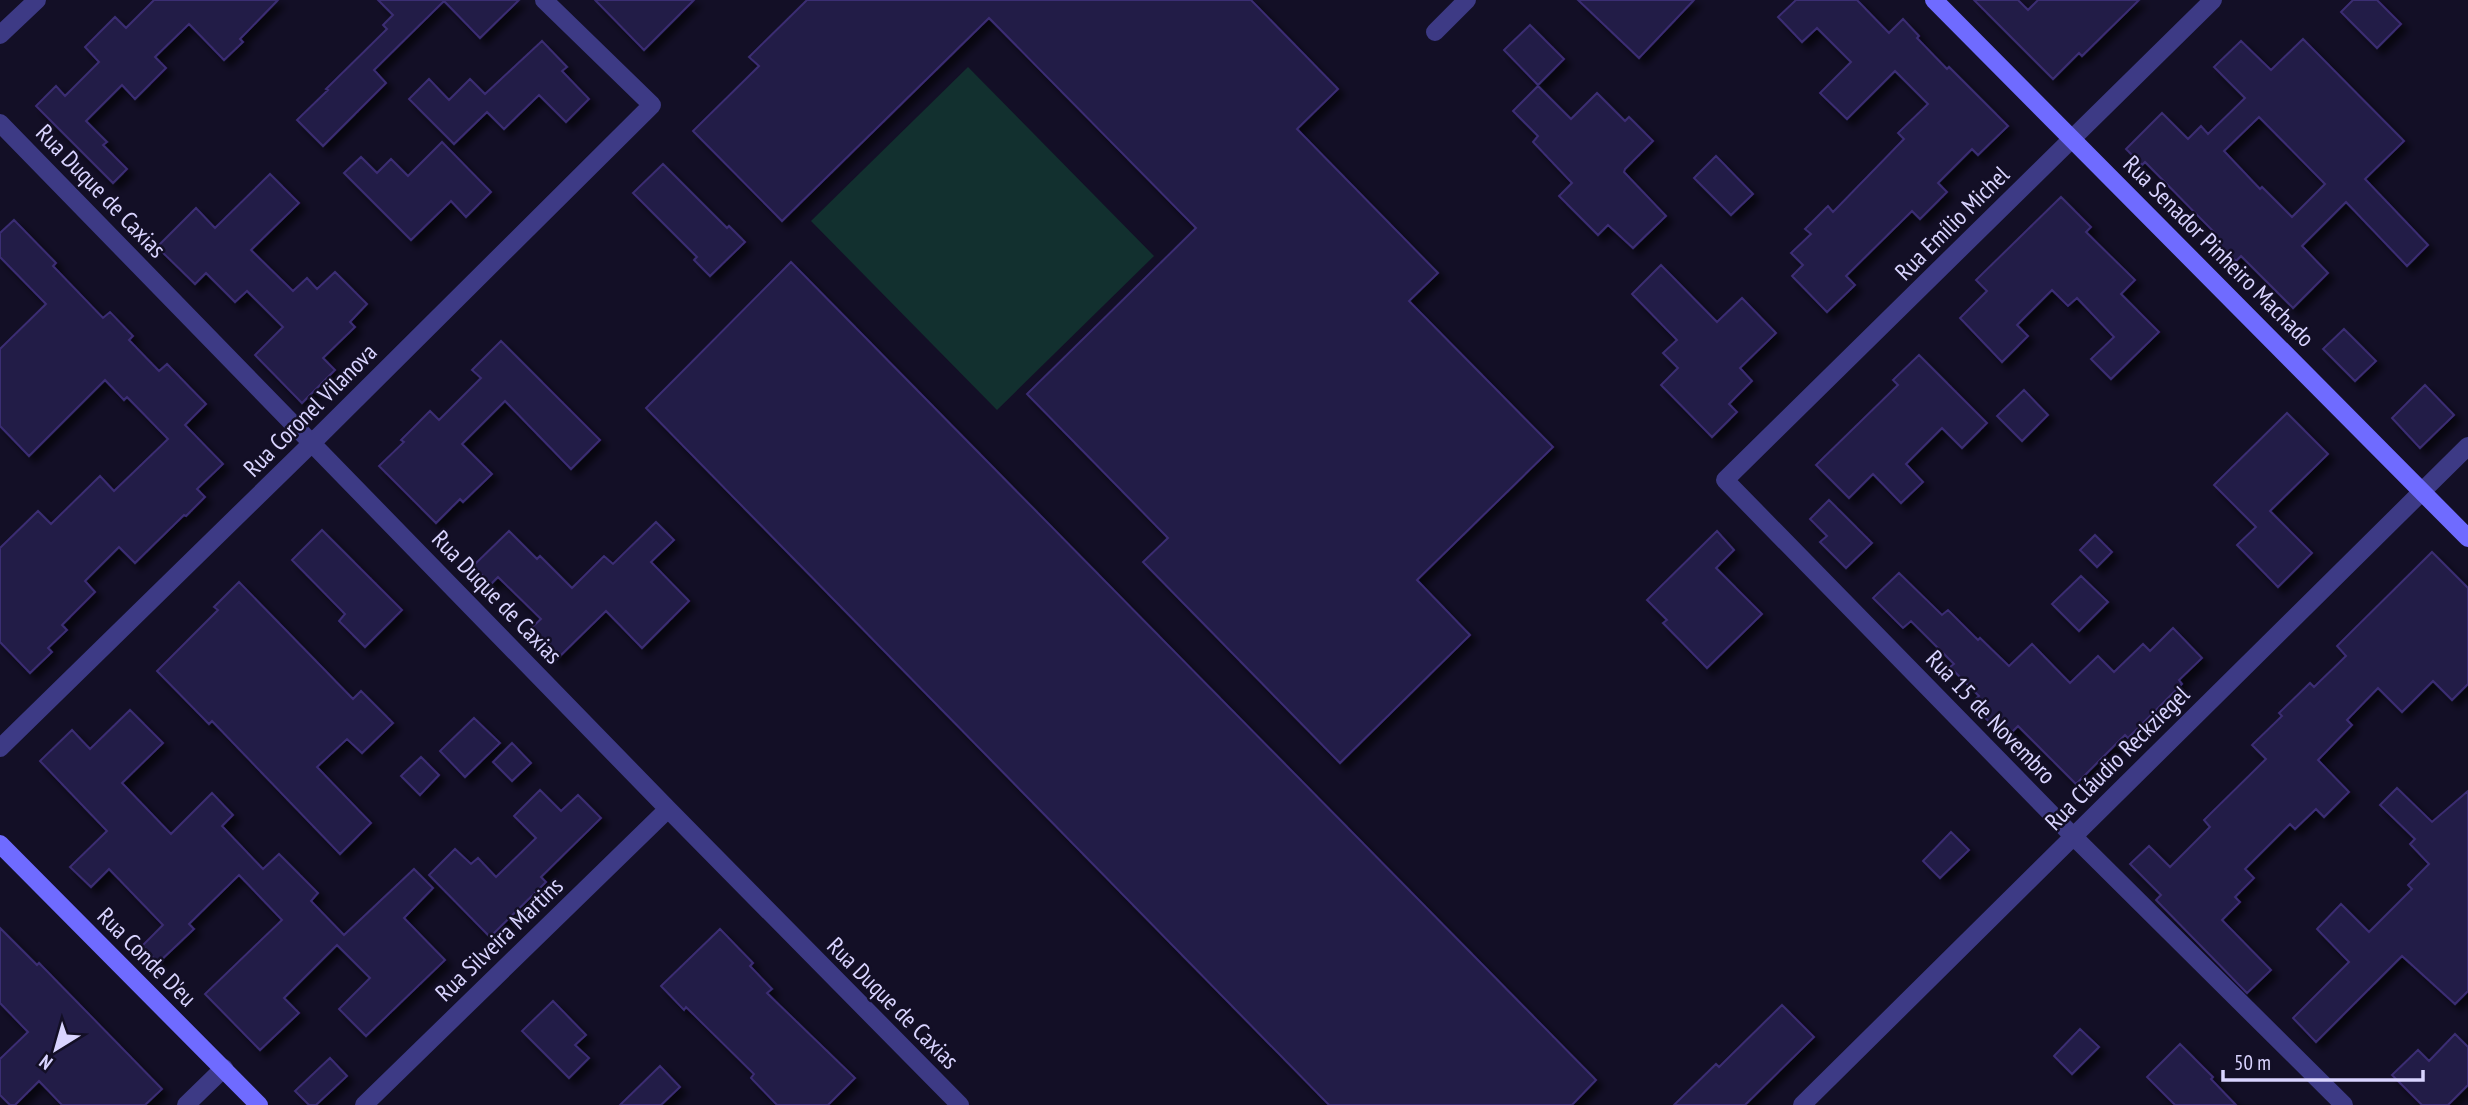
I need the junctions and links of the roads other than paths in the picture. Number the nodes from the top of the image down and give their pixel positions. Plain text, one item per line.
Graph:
1 (37, 0) edge
2 (544, 0) edge
3 (1467, 0) edge
4 (1934, 0) edge
5 (2213, 0) edge
6 (1435, 32) dead end
7 (0, 35) edge
8 (0, 123) edge
9 (2072, 138) junction
10 (313, 442) junction
11 (2468, 446) edge
12 (1725, 480) joint
13 (2422, 491) junction
14 (2468, 538) edge
15 (0, 748) edge
16 (668, 809) junction
17 (2073, 836) junction
18 (0, 844) edge
19 (224, 1068) junction
20 (186, 1105) edge
21 (259, 1105) edge
22 (364, 1105) edge
23 (960, 1105) edge
24 (1802, 1105) edge
25 (2344, 1105) edge

1 - 7 street
2 - 10 street, Rua Coronel Vilanova
3 - 6 street
4 - 9 street, Rua Senador Pinheiro Machado
5 - 9 street, Rua Emílio Michel
8 - 10 street, Rua Duque de Caxias
9 - 12 street, Rua Emílio Michel
9 - 13 street, Rua Senador Pinheiro Machado
10 - 15 street, Rua Coronel Vilanova
10 - 16 street, Rua Duque de Caxias
11 - 13 street, Rua Cláudio Reckziegel
12 - 17 street, Rua 15 de Novembro
13 - 14 street, Rua Senador Pinheiro Machado
13 - 17 street, Rua Cláudio Reckziegel
16 - 22 street, Rua Silveira Martins
16 - 23 street, Rua Duque de Caxias
17 - 24 street, Rua Cláudio Reckziegel
17 - 25 street, Rua 15 de Novembro
18 - 19 street, Rua Conde D'eu
19 - 20 street
19 - 21 street, Rua Conde D'eu

